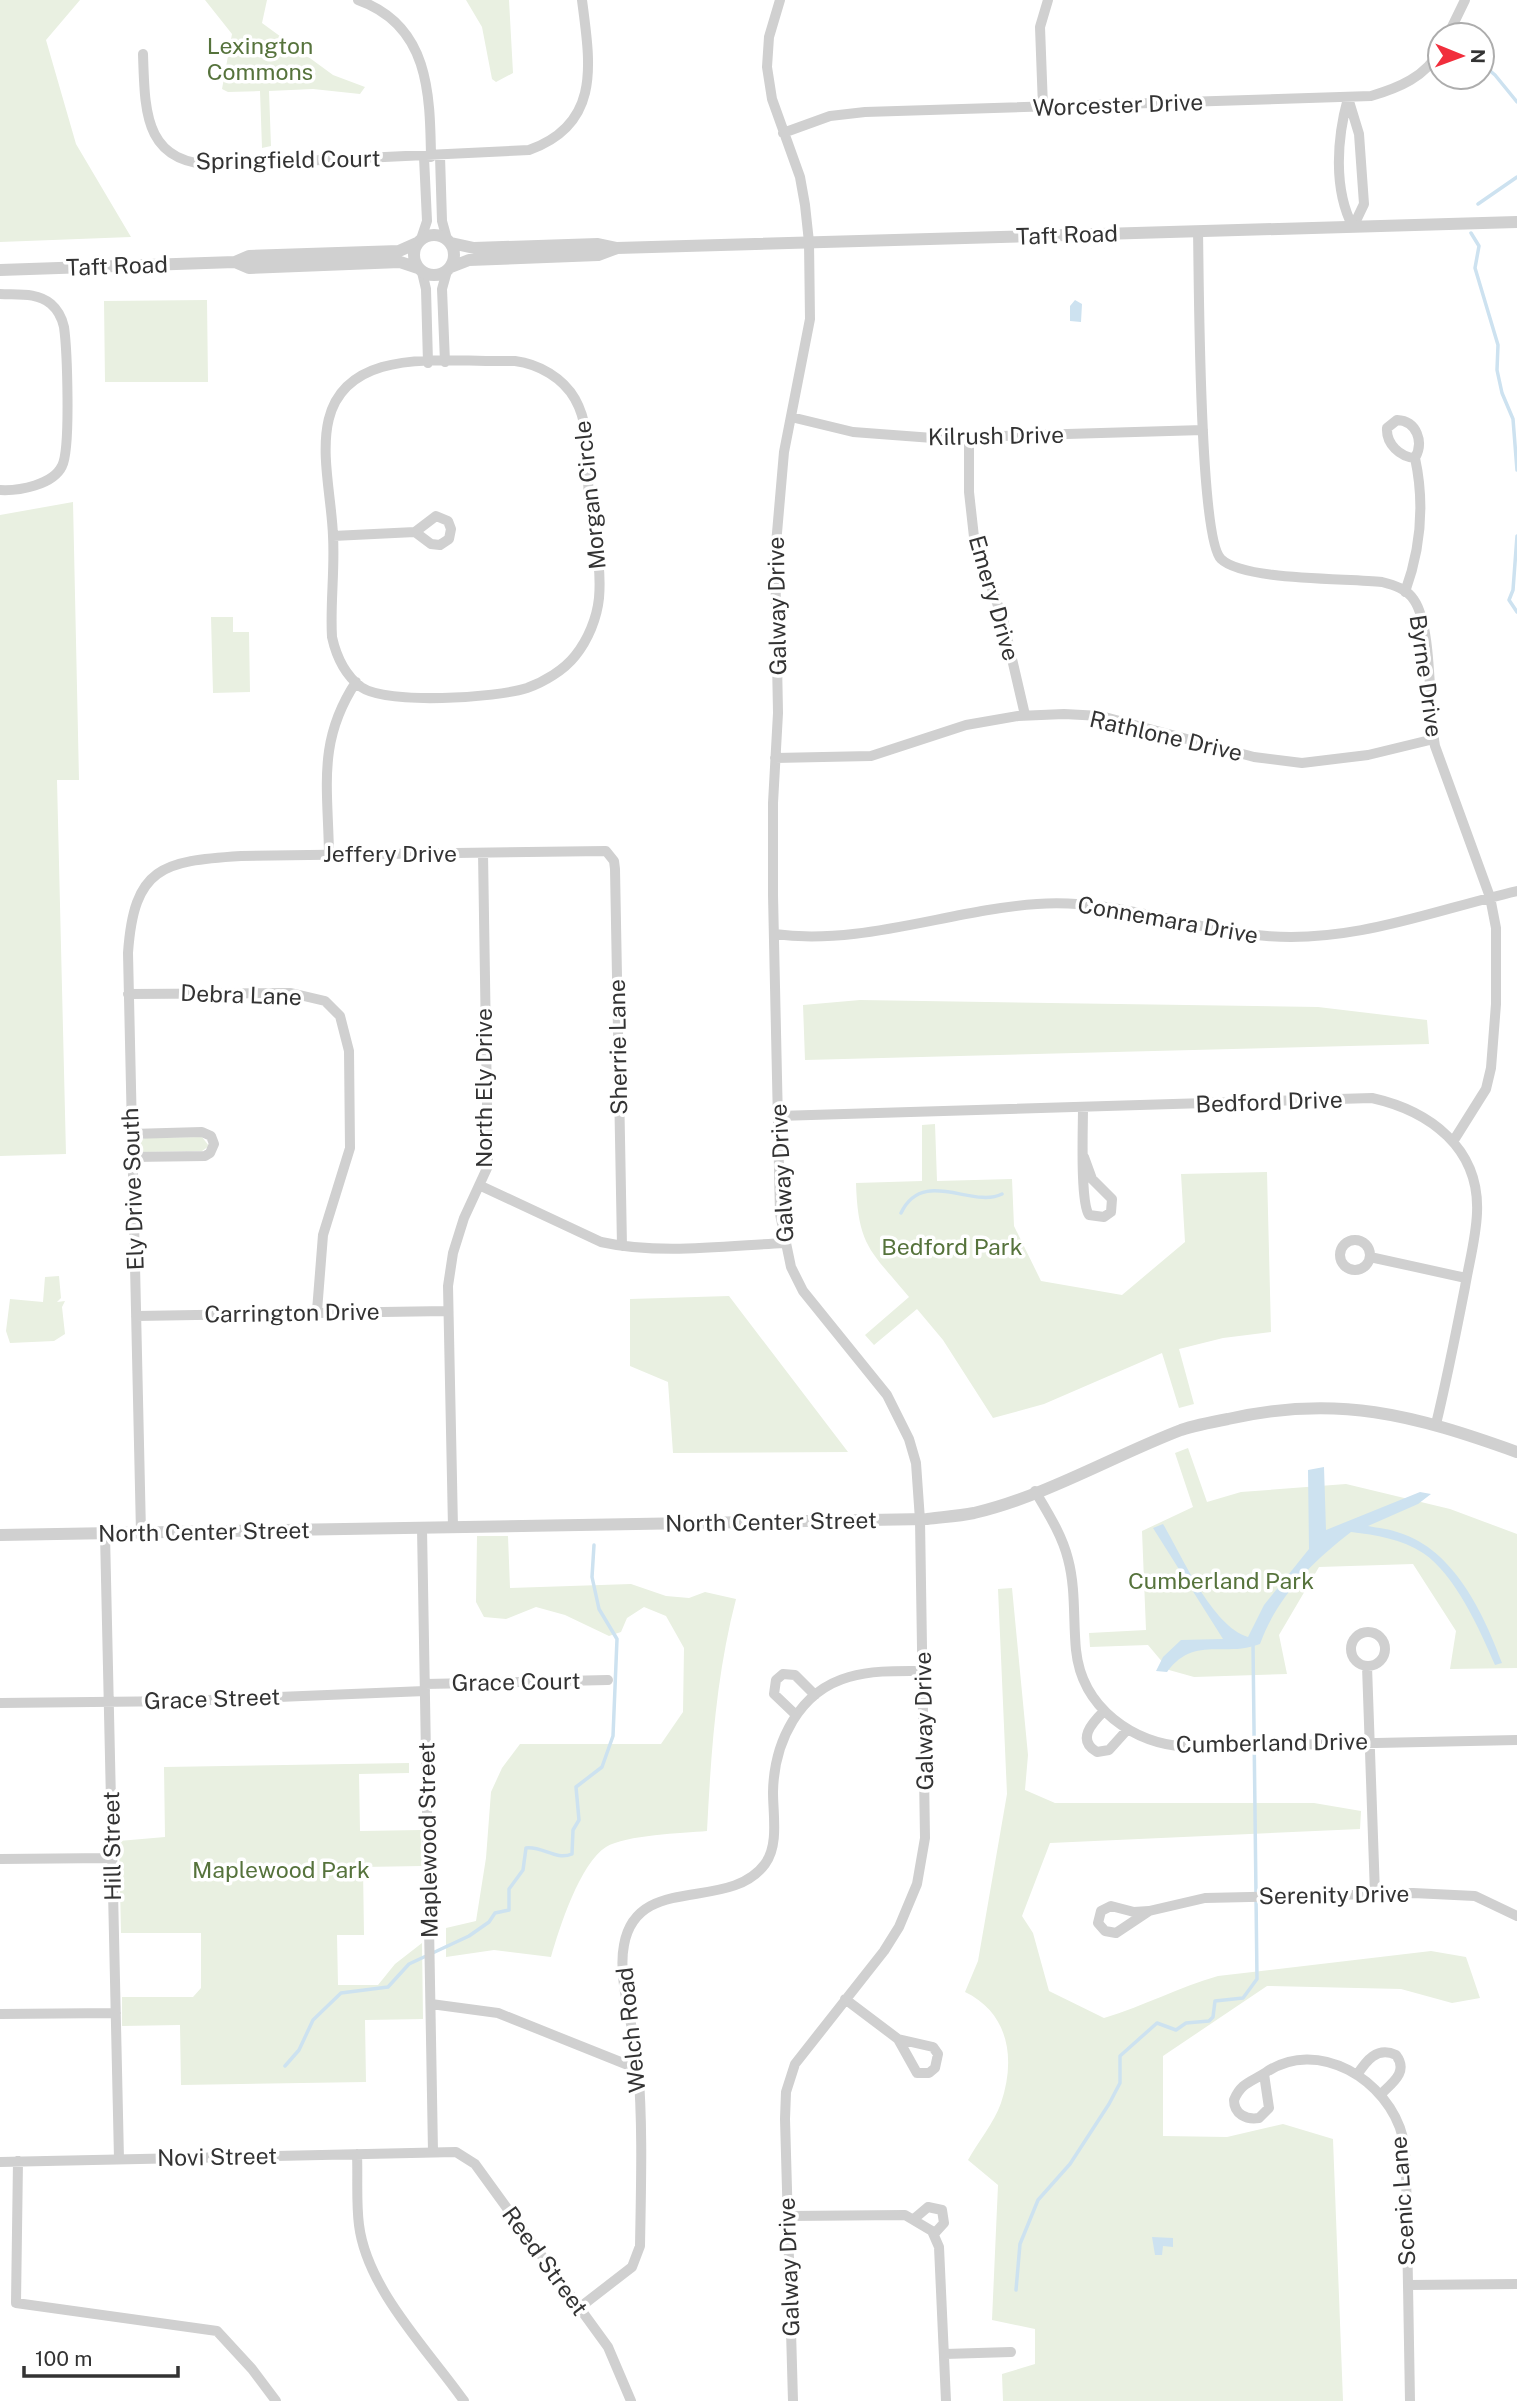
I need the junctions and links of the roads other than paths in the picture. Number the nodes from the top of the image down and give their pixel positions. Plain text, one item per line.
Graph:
1 (358, 0) edge
2 (582, 0) edge
3 (780, 0) edge
4 (1048, 0) edge
5 (1465, 0) edge
6 (1455, 21) edge
7 (143, 54) dead end
8 (1426, 68) edge
9 (1348, 98) junction
10 (1043, 107) junction
11 (783, 133) junction
12 (432, 157) junction
13 (1517, 222) edge
14 (1353, 227) junction
15 (1198, 231) junction
16 (419, 241) junction
17 (449, 241) junction
18 (810, 242) junction
19 (617, 247) junction
20 (234, 262) junction
21 (449, 269) junction
22 (0, 270) edge
23 (420, 270) junction
24 (0, 294) edge
25 (445, 362) junction
26 (428, 363) junction
27 (791, 416) junction
28 (1203, 430) junction
29 (969, 438) junction
30 (1415, 458) dead end
31 (0, 490) edge
32 (415, 532) dead end
33 (333, 536) junction
34 (1405, 592) junction
35 (356, 682) junction
36 (1025, 715) junction
37 (1434, 739) junction
38 (775, 758) junction
39 (606, 851) joint
40 (483, 853) junction
41 (329, 854) junction
42 (174, 865) joint
43 (1517, 891) edge
44 (1490, 897) junction
45 (774, 934) junction
46 (128, 994) junction
47 (1083, 1108) junction
48 (778, 1116) junction
49 (131, 1134) junction
50 (1454, 1140) junction
51 (132, 1157) junction
52 (1084, 1157) junction
53 (481, 1186) junction
54 (784, 1243) junction
55 (622, 1246) junction
56 (1370, 1257) dead end
57 (1466, 1278) junction
58 (317, 1311) junction
59 (447, 1311) junction
60 (136, 1316) junction
61 (1436, 1424) junction
62 (1517, 1452) edge
63 (1035, 1491) junction
64 (920, 1520) junction
65 (453, 1527) junction
66 (422, 1528) junction
67 (141, 1533) junction
68 (105, 1534) junction
69 (0, 1535) edge
70 (1367, 1667) dead end
71 (923, 1671) junction
72 (608, 1680) dead end
73 (425, 1687) junction
74 (815, 1695) junction
75 (109, 1701) junction
76 (0, 1703) edge
77 (1104, 1711) junction
78 (796, 1716) junction
79 (1127, 1730) junction
80 (1517, 1740) edge
81 (1372, 1742) junction
82 (112, 1858) junction
83 (0, 1859) edge
84 (1375, 1894) junction
85 (1149, 1911) dead end
86 (1515, 1912) edge
87 (845, 1999) junction
88 (431, 2004) junction
89 (116, 2012) junction
90 (0, 2014) edge
91 (898, 2039) dead end
92 (638, 2068) junction
93 (1264, 2074) dead end
94 (1357, 2076) junction
95 (1380, 2095) junction
96 (433, 2152) junction
97 (357, 2154) junction
98 (119, 2159) junction
99 (18, 2161) junction
100 (0, 2162) edge
101 (787, 2216) junction
102 (915, 2218) junction
103 (934, 2234) junction
104 (1517, 2284) edge
105 (1408, 2285) junction
106 (579, 2308) junction
107 (1011, 2352) dead end
108 (945, 2354) junction
109 (276, 2401) edge
110 (464, 2401) edge
111 (631, 2401) edge
112 (793, 2401) edge
113 (946, 2401) edge
114 (1410, 2401) edge

1 - 12 street
2 - 12 street, Springfield Court
3 - 11 street, Galway Drive
4 - 10 street
5 - 6 street
7 - 12 street, Springfield Court
8 - 9 street, Worcester Drive
9 - 10 street, Worcester Drive
9 - 14 street
9 - 14 street
10 - 11 street, Worcester Drive
11 - 18 street, Galway Drive
12 - 16 street
12 - 17 street
13 - 14 street, Taft Road
14 - 15 street, Taft Road
15 - 18 street, Taft Road
15 - 28 street, Byrne Drive
16 - 17 street
16 - 20 street, Taft Road
16 - 23 street
17 - 19 street, Taft Road
17 - 21 street
18 - 19 street, Taft Road
18 - 27 street, Galway Drive
19 - 21 street, Taft Road
20 - 22 street, Taft Road
20 - 23 street, Taft Road
21 - 23 street
21 - 25 street
23 - 26 street
24 - 31 street
25 - 26 street, Morgan Circle
25 - 35 street, Morgan Circle
26 - 33 street, Morgan Circle
27 - 29 street, Kilrush Drive
27 - 38 street, Galway Drive
28 - 29 street, Kilrush Drive
28 - 34 street, Byrne Drive
29 - 36 street, Emery Drive
30 - 34 street
32 - 33 street
33 - 35 street, Morgan Circle
34 - 37 street, Byrne Drive
35 - 41 street
36 - 37 street, Rathlone Drive
36 - 38 street, Rathlone Drive
37 - 44 street, Byrne Drive
38 - 45 street, Galway Drive
39 - 40 street, Jeffery Drive
39 - 55 street, Sherrie Lane
40 - 41 street, Jeffery Drive
40 - 53 street, North Ely Drive
41 - 42 street, Jeffery Drive
42 - 46 street, Ely Drive South
43 - 44 street, Connemara Drive
44 - 45 street, Connemara Drive
44 - 50 street, Byrne Drive
45 - 48 street, Galway Drive
46 - 49 street, Ely Drive South
46 - 58 street, Debra Lane
47 - 48 street, Bedford Drive
47 - 50 street, Bedford Drive
47 - 52 street
48 - 54 street, Galway Drive
49 - 51 street, Ely Drive South
49 - 51 street
50 - 57 street, Bedford Drive
51 - 60 street, Ely Drive South
52 - 52 street
53 - 55 street
53 - 59 street, North Ely Drive
54 - 55 street
54 - 64 street, Galway Drive
56 - 57 street
57 - 61 street, Bedford Drive
58 - 59 street, Carrington Drive
58 - 60 street, Carrington Drive
59 - 65 street, North Ely Drive
60 - 67 street, Ely Drive South
61 - 62 street, North Center Street
61 - 63 street, North Center Street
63 - 64 street, North Center Street
63 - 77 street, Cumberland Drive
64 - 65 street, North Center Street
64 - 71 street, Galway Drive
65 - 66 street, North Center Street
66 - 67 street, North Center Street
66 - 73 street, Maplewood Street
67 - 68 street, North Center Street
68 - 69 street, North Center Street
68 - 75 street, Hill Street
70 - 81 street
71 - 74 street, Welch Road
71 - 87 street, Galway Drive
72 - 73 street, Grace Court
73 - 75 street, Grace Street
73 - 88 street, Maplewood Street
74 - 78 street, Welch Road
74 - 78 street
75 - 76 street, Grace Street
75 - 82 street, Hill Street
77 - 79 street, Cumberland Drive
77 - 79 street
78 - 92 street, Welch Road
79 - 81 street, Cumberland Drive
80 - 81 street, Cumberland Drive
81 - 84 street
82 - 83 street
82 - 89 street, Hill Street
84 - 85 street, Serenity Drive
84 - 86 street, Serenity Drive
87 - 91 street
87 - 101 street, Galway Drive
88 - 92 street
88 - 96 street, Maplewood Street
89 - 90 street
89 - 98 street, Hill Street
92 - 106 street, Welch Road
93 - 94 street, Scenic Lane
94 - 95 street, Scenic Lane
94 - 95 street
95 - 105 street, Scenic Lane
96 - 97 street, Novi Street
96 - 106 street, Reed Street
97 - 98 street, Novi Street
97 - 110 street
98 - 99 street, Novi Street
99 - 100 street, Novi Street
99 - 109 street
101 - 102 street
101 - 112 street, Galway Drive
102 - 103 street
102 - 103 street
103 - 108 street
104 - 105 street
105 - 114 street, Scenic Lane
106 - 111 street, Reed Street
107 - 108 street
108 - 113 street

